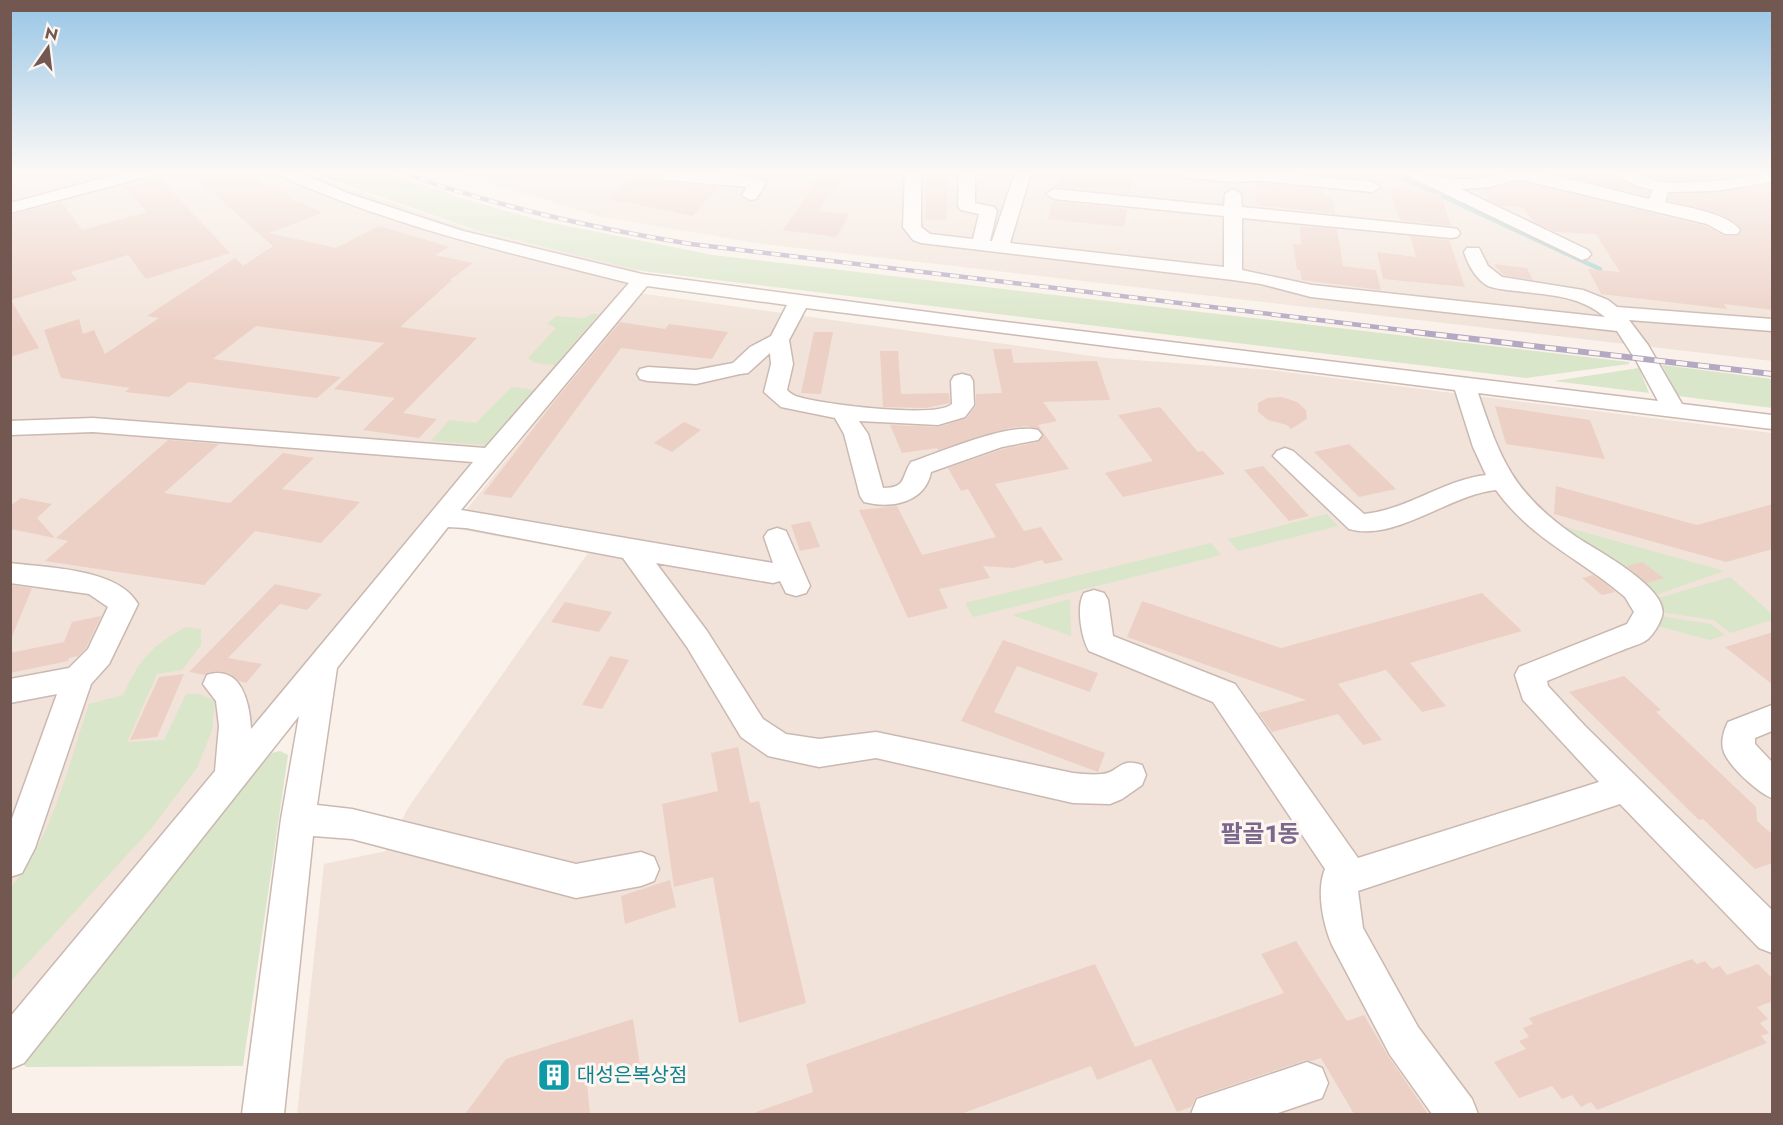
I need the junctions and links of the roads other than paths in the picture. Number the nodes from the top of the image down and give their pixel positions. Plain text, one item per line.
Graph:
1 (428, 226) edge
2 (912, 226) edge
3 (988, 226) edge
4 (999, 226) edge
5 (1233, 226) edge
6 (1369, 226) edge
7 (1523, 226) edge
8 (1723, 226) edge
9 (1731, 230) dead end
10 (1451, 233) dead end
11 (989, 247) junction
12 (1473, 252) dead end
13 (1582, 254) dead end
14 (1233, 274) junction
15 (642, 280) junction
16 (799, 302) junction
17 (1618, 319) junction
18 (1773, 325) edge
19 (779, 340) junction
20 (648, 374) dead end
21 (962, 381) dead end
22 (1464, 384) junction
23 (1673, 409) junction
24 (843, 413) junction
25 (1773, 422) edge
26 (10, 428) edge
27 (1030, 435) dead end
28 (491, 456) junction
29 (1285, 456) dead end
30 (1502, 481) junction
31 (442, 518) junction
32 (777, 537) dead end
33 (632, 550) junction
34 (10, 573) edge
35 (1094, 600) dead end
36 (322, 667) junction
37 (78, 678) junction
38 (218, 684) dead end
39 (10, 691) edge
40 (1773, 718) edge
41 (1130, 776) dead end
42 (231, 779) junction
43 (1773, 784) edge
44 (1626, 788) junction
45 (298, 819) junction
46 (10, 861) edge
47 (641, 869) dead end
48 (1351, 877) junction
49 (1773, 935) edge
50 (10, 1049) edge
51 (1308, 1083) dead end
52 (262, 1114) edge
53 (1212, 1114) edge
54 (1457, 1114) edge

1 - 15 street
2 - 11 street
3 - 11 street
4 - 11 street
5 - 14 street
6 - 10 street
7 - 13 street
8 - 9 street
11 - 14 street
12 - 17 street
14 - 17 street
15 - 16 street
15 - 28 street
16 - 19 street
16 - 22 street
17 - 18 street
17 - 23 street
19 - 20 street
19 - 24 street
21 - 24 street
22 - 23 street
22 - 30 street
23 - 25 street
24 - 27 street
26 - 28 street
28 - 31 street
29 - 30 street
30 - 44 street
31 - 33 street
31 - 36 street
32 - 33 street
33 - 41 street
34 - 37 street
35 - 48 street
36 - 42 street
36 - 45 street
37 - 39 street
37 - 46 street
38 - 42 street
40 - 43 street
42 - 50 street
44 - 48 street
44 - 49 street
45 - 47 street
45 - 52 street
48 - 54 street
51 - 53 street

